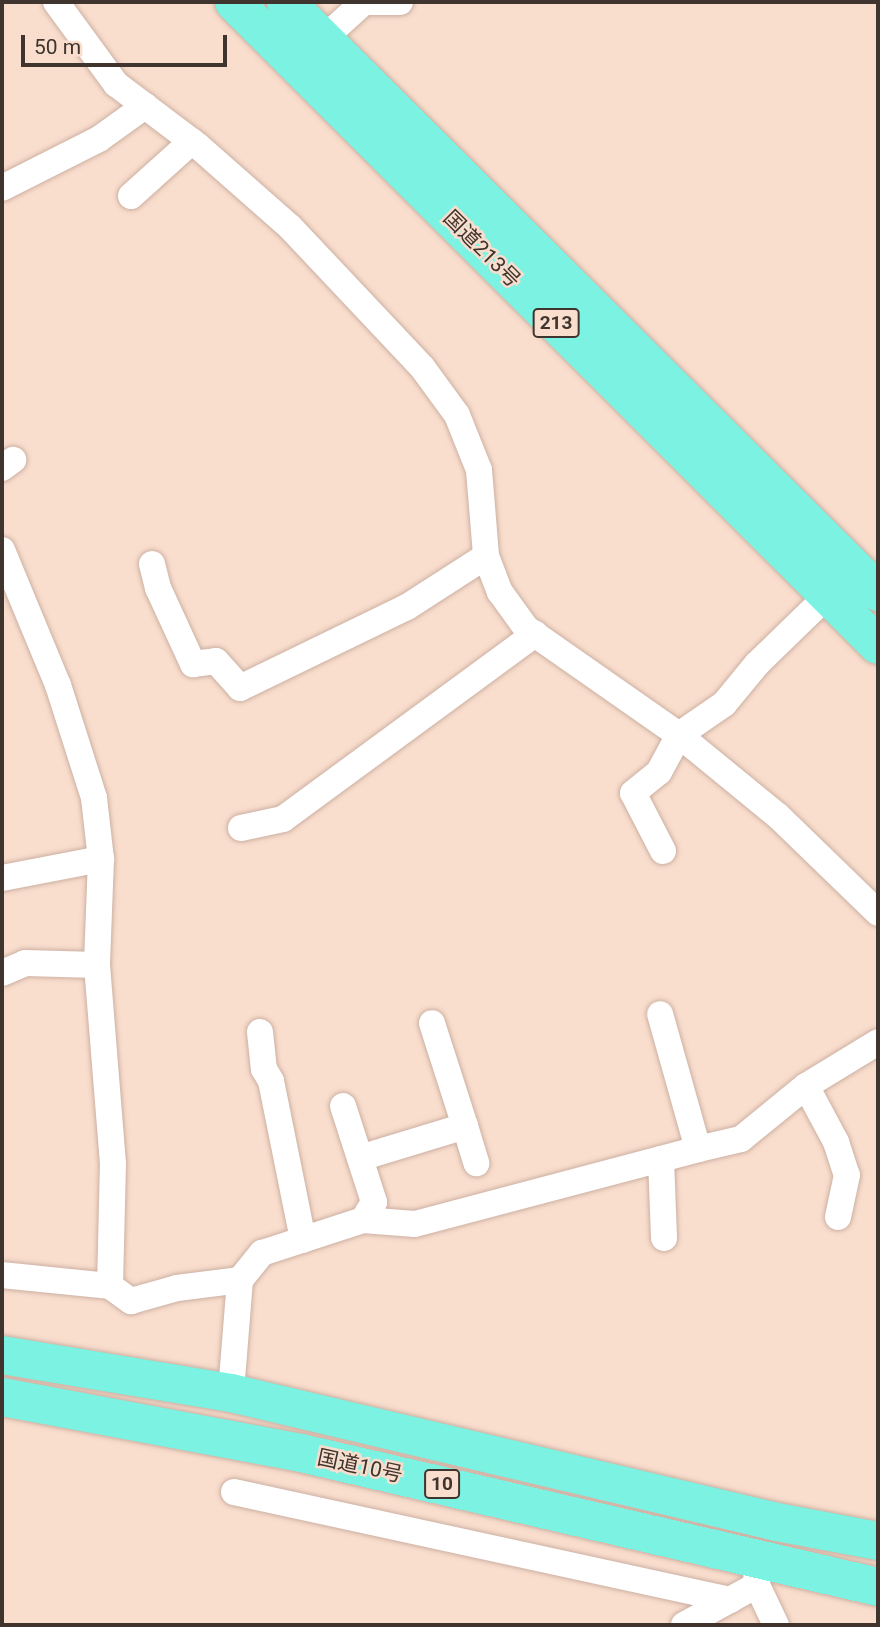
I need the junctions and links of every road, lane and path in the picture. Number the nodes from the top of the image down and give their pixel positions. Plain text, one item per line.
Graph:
1 (55, 2) edge
2 (234, 2) edge
3 (286, 2) edge
4 (400, 2) edge
5 (323, 38) junction
6 (145, 106) junction
7 (192, 141) junction
8 (2, 188) edge
9 (131, 196) dead end
10 (2, 550) edge
11 (486, 556) junction
12 (152, 564) dead end
13 (878, 592) edge
14 (828, 595) junction
15 (11, 598) edge
16 (535, 634) junction
17 (878, 645) edge
18 (679, 735) junction
19 (241, 828) dead end
20 (663, 851) dead end
21 (101, 859) junction
22 (2, 878) edge
23 (878, 914) edge
24 (97, 965) junction
25 (2, 973) edge
26 (660, 1014) dead end
27 (432, 1023) dead end
28 (260, 1032) dead end
29 (878, 1042) edge
30 (806, 1086) junction
31 (343, 1106) dead end
32 (465, 1126) junction
33 (698, 1149) junction
34 (360, 1158) junction
35 (661, 1159) junction
36 (476, 1163) dead end
37 (838, 1217) dead end
38 (363, 1220) junction
39 (664, 1238) dead end
40 (303, 1240) junction
41 (2, 1275) edge
42 (240, 1280) junction
43 (110, 1286) junction
44 (2, 1355) edge
45 (231, 1393) junction
46 (2, 1397) edge
47 (234, 1492) dead end
48 (878, 1541) edge
49 (757, 1571) junction
50 (878, 1587) edge
51 (730, 1600) junction
52 (684, 1625) edge
53 (776, 1625) edge

1 - 6 street
2 - 14 highway, 国道213号 / 213
3 - 5 highway, 国道213号 / 213
4 - 5 street
5 - 13 highway, 国道213号 / 213
6 - 7 street
6 - 8 street
7 - 9 street
7 - 11 street
10 - 15 street
11 - 12 street
11 - 16 street
14 - 17 highway, 国道213号 / 213
14 - 18 street
15 - 21 street
16 - 18 street
16 - 19 street
18 - 20 street
18 - 23 street
21 - 22 street
21 - 24 street
24 - 25 street
24 - 43 street
26 - 33 street
27 - 32 street
28 - 40 street
29 - 30 street
30 - 33 street
30 - 37 street
31 - 34 street
32 - 34 street
32 - 36 street
33 - 35 street
34 - 38 street
35 - 38 street
35 - 39 street
38 - 40 street
40 - 42 street
41 - 43 street
42 - 43 street
42 - 45 street
44 - 45 highway, 国道10号 / 10
45 - 48 highway, 国道10号 / 10
46 - 49 highway, 国道10号 / 10
47 - 51 street
49 - 50 highway, 国道10号 / 10
49 - 51 street
49 - 53 street
51 - 52 street

